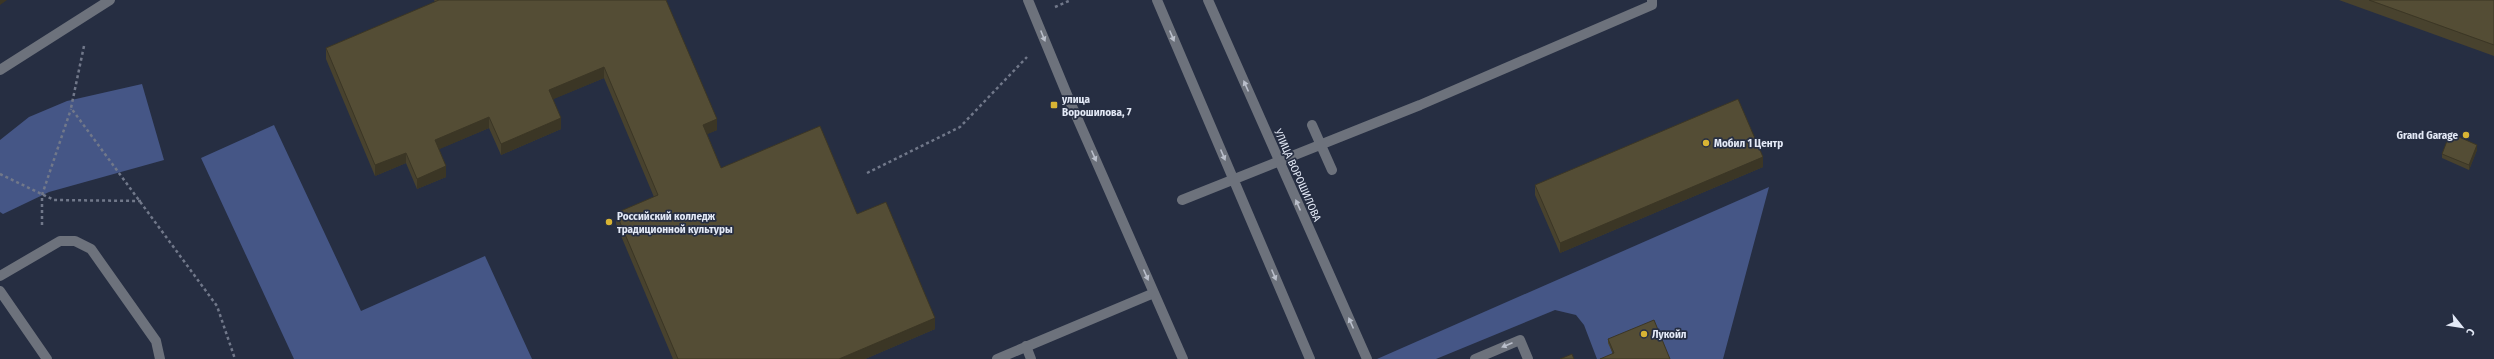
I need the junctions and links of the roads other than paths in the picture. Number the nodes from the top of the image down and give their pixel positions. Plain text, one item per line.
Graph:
1 (110, 0) edge
2 (1028, 0) edge
3 (1156, 0) edge
4 (1208, 0) edge
5 (1652, 0) edge
6 (0, 70) edge
7 (1312, 125) dead end
8 (1320, 144) junction
9 (1279, 160) junction
10 (1332, 170) dead end
11 (1233, 179) junction
12 (1182, 200) dead end
13 (0, 276) edge
14 (0, 291) edge
15 (1154, 293) junction
16 (1026, 346) junction
17 (47, 359) edge
18 (160, 359) edge
19 (997, 359) edge
20 (1031, 359) edge
21 (1183, 359) edge
22 (1310, 359) edge
23 (1367, 359) edge
24 (1475, 359) edge
25 (1528, 359) edge

1 - 6 street
2 -> 15 street
3 -> 11 street
9 -> 4 street, УЛИЦА ВОРОШИЛОВА
5 - 8 street
7 - 8 street
8 - 9 street
8 - 10 street
9 - 11 street
23 -> 9 street, УЛИЦА ВОРОШИЛОВА
11 - 12 street
11 -> 22 street
13 - 18 street
14 - 17 street
15 - 16 street
15 - 21 street
16 - 19 street
16 - 20 street
25 -> 24 street

